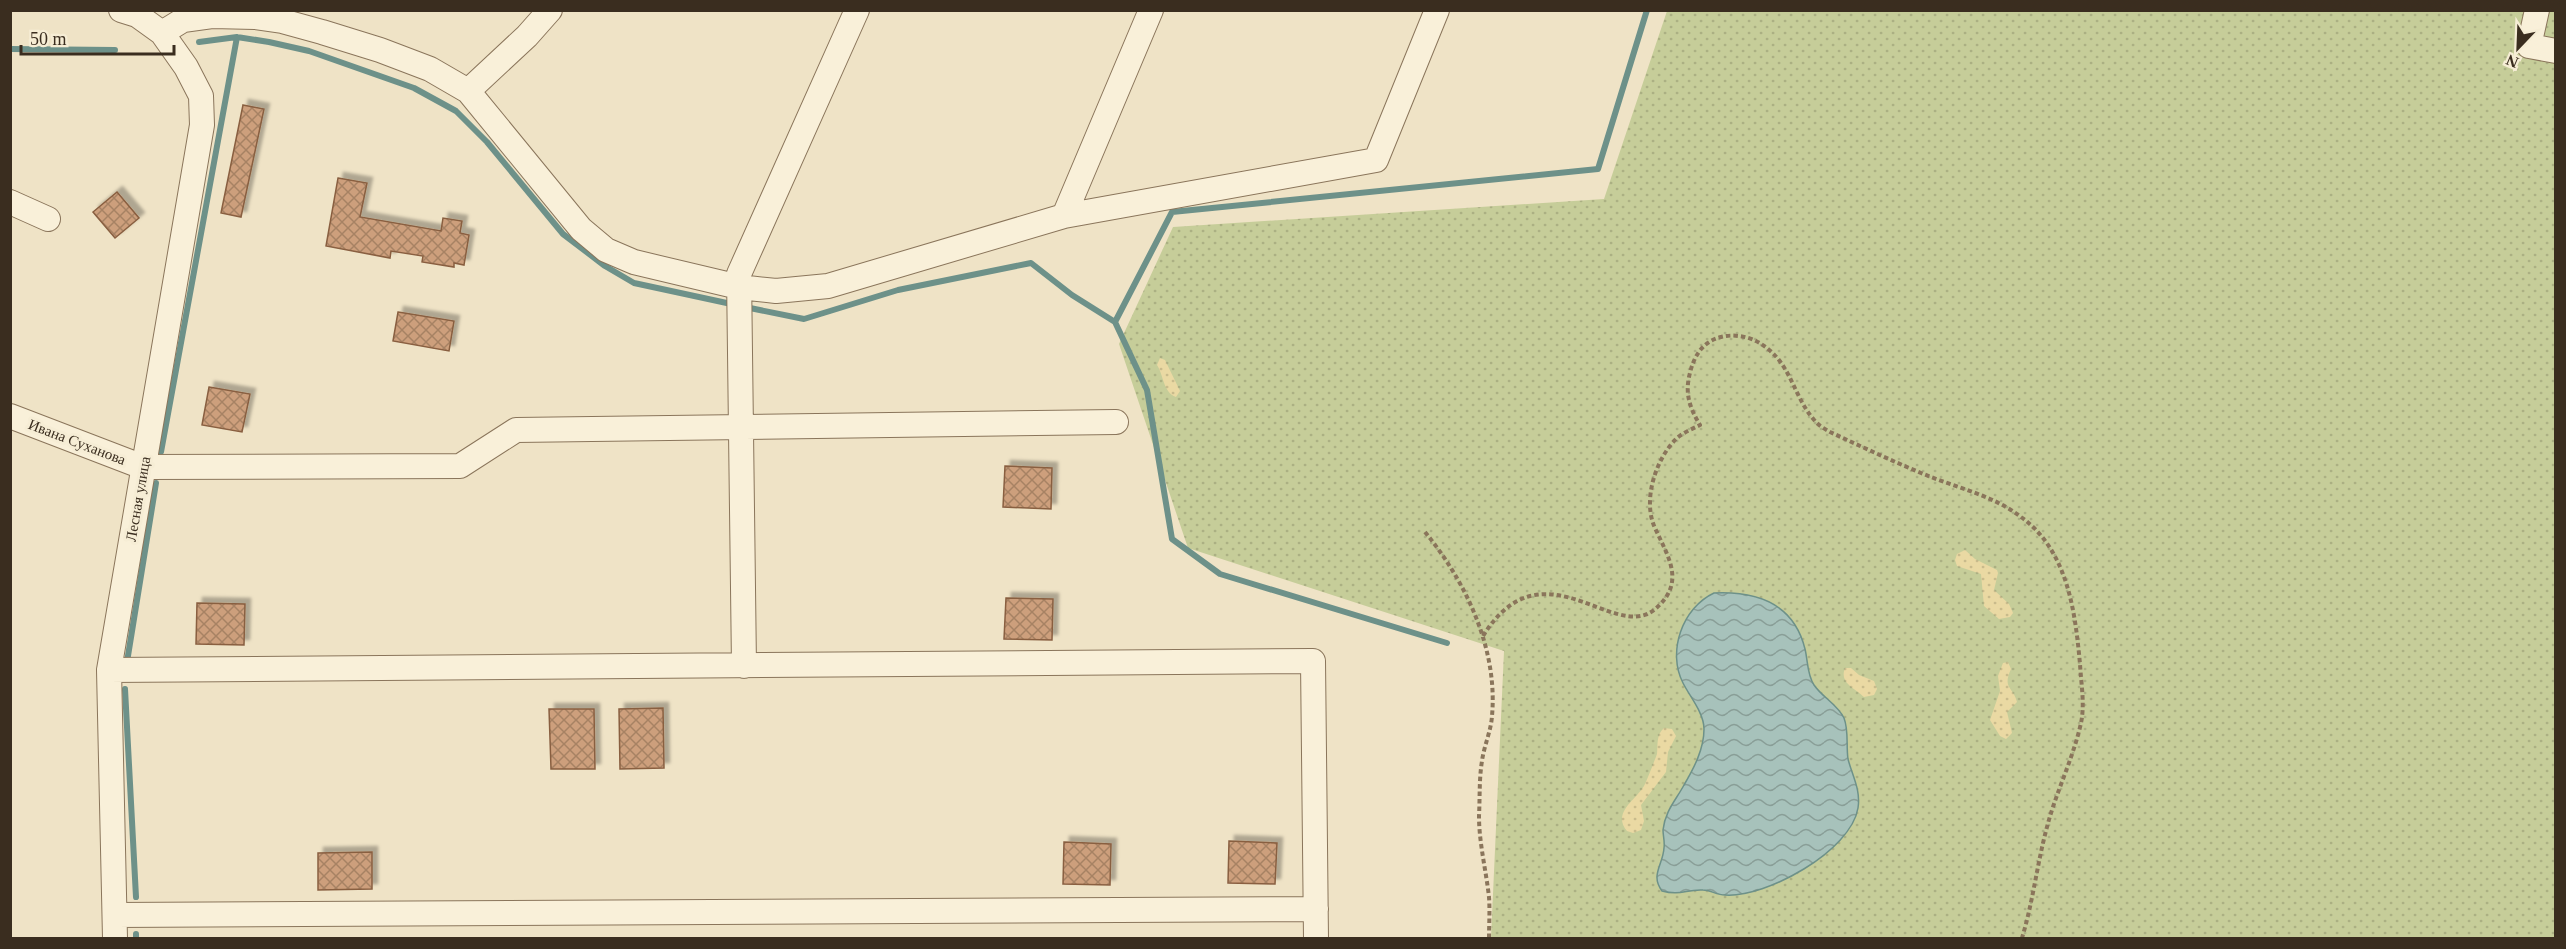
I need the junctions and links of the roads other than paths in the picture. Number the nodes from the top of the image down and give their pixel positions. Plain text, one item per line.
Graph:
1 (121, 10) edge
2 (550, 10) edge
3 (857, 10) edge
4 (1151, 10) edge
5 (1437, 10) edge
6 (2538, 10) edge
7 (284, 16) edge
8 (162, 33) junction
9 (2556, 51) edge
10 (468, 91) junction
11 (10, 202) edge
12 (1064, 216) junction
13 (48, 219) dead end
14 (739, 287) junction
15 (10, 416) edge
16 (1116, 422) dead end
17 (741, 426) junction
18 (143, 467) junction
19 (744, 666) junction
20 (109, 670) junction
21 (1316, 909) junction
22 (115, 927) edge
23 (1316, 939) edge

1 - 8 street, Лесная улица
2 - 10 street
3 - 14 street
4 - 12 street
5 - 12 street
6 - 9 street
7 - 8 street
7 - 10 street
8 - 18 street, Лесная улица
10 - 14 street
11 - 13 street
12 - 14 street
14 - 17 street
15 - 18 street, Ивана Суханова
16 - 17 street
17 - 18 street
17 - 19 street
18 - 20 street, Лесная улица
19 - 20 street
19 - 21 street
20 - 22 street, Лесная улица
21 - 22 street
21 - 23 street

